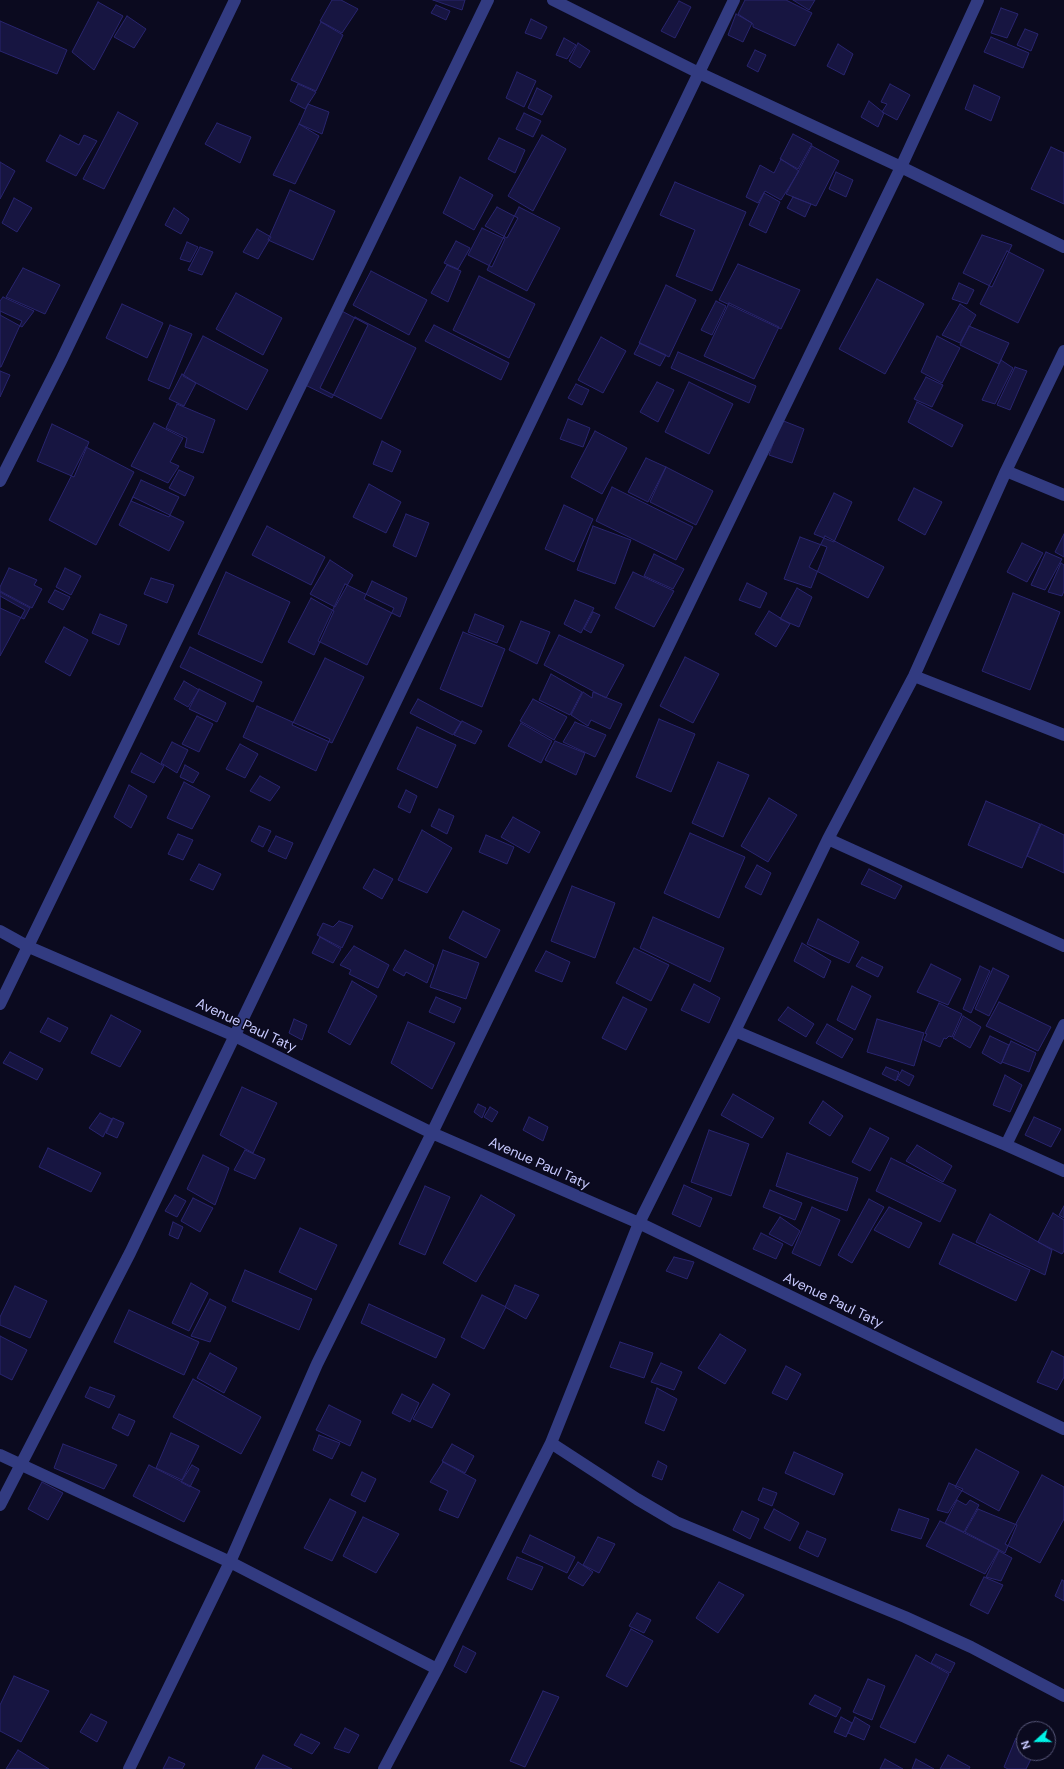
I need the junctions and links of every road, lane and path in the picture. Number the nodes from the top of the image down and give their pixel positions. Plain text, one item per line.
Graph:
1 (235, 0) edge
2 (488, 0) edge
3 (553, 0) edge
4 (734, 0) edge
5 (978, 0) edge
6 (699, 73) junction
7 (900, 167) junction
8 (1064, 247) edge
9 (1064, 351) edge
10 (1006, 471) junction
11 (0, 481) edge
12 (1064, 495) edge
13 (914, 676) junction
14 (1064, 735) edge
15 (828, 839) junction
16 (0, 931) edge
17 (1064, 946) edge
18 (29, 947) junction
19 (0, 1004) edge
20 (1064, 1025) edge
21 (735, 1030) junction
22 (235, 1036) junction
23 (432, 1133) junction
24 (1006, 1144) junction
25 (1064, 1171) edge
26 (639, 1224) junction
27 (1064, 1429) edge
28 (551, 1443) junction
29 (0, 1455) edge
30 (20, 1465) junction
31 (0, 1505) edge
32 (230, 1562) junction
33 (437, 1669) junction
34 (1064, 1696) edge
35 (129, 1769) edge
36 (384, 1769) edge

1 - 11 street
2 - 18 street
3 - 6 street
4 - 6 street
5 - 7 street
6 - 7 street
6 - 22 street
7 - 8 street
7 - 23 street
9 - 10 street
10 - 12 street
10 - 13 street
13 - 14 street
13 - 15 street
15 - 17 street
15 - 21 street
16 - 18 street, Avenue Paul Taty
18 - 19 street
18 - 22 street, Avenue Paul Taty
20 - 24 street
21 - 24 street
21 - 26 street
22 - 23 street, Avenue Paul Taty
22 - 30 street
23 - 26 street, Avenue Paul Taty
23 - 32 street
24 - 25 street
26 - 27 street, Avenue Paul Taty
26 - 28 street
28 - 33 street
28 - 34 street
29 - 30 street
30 - 31 street
30 - 32 street
32 - 33 street
32 - 35 street
33 - 36 street

